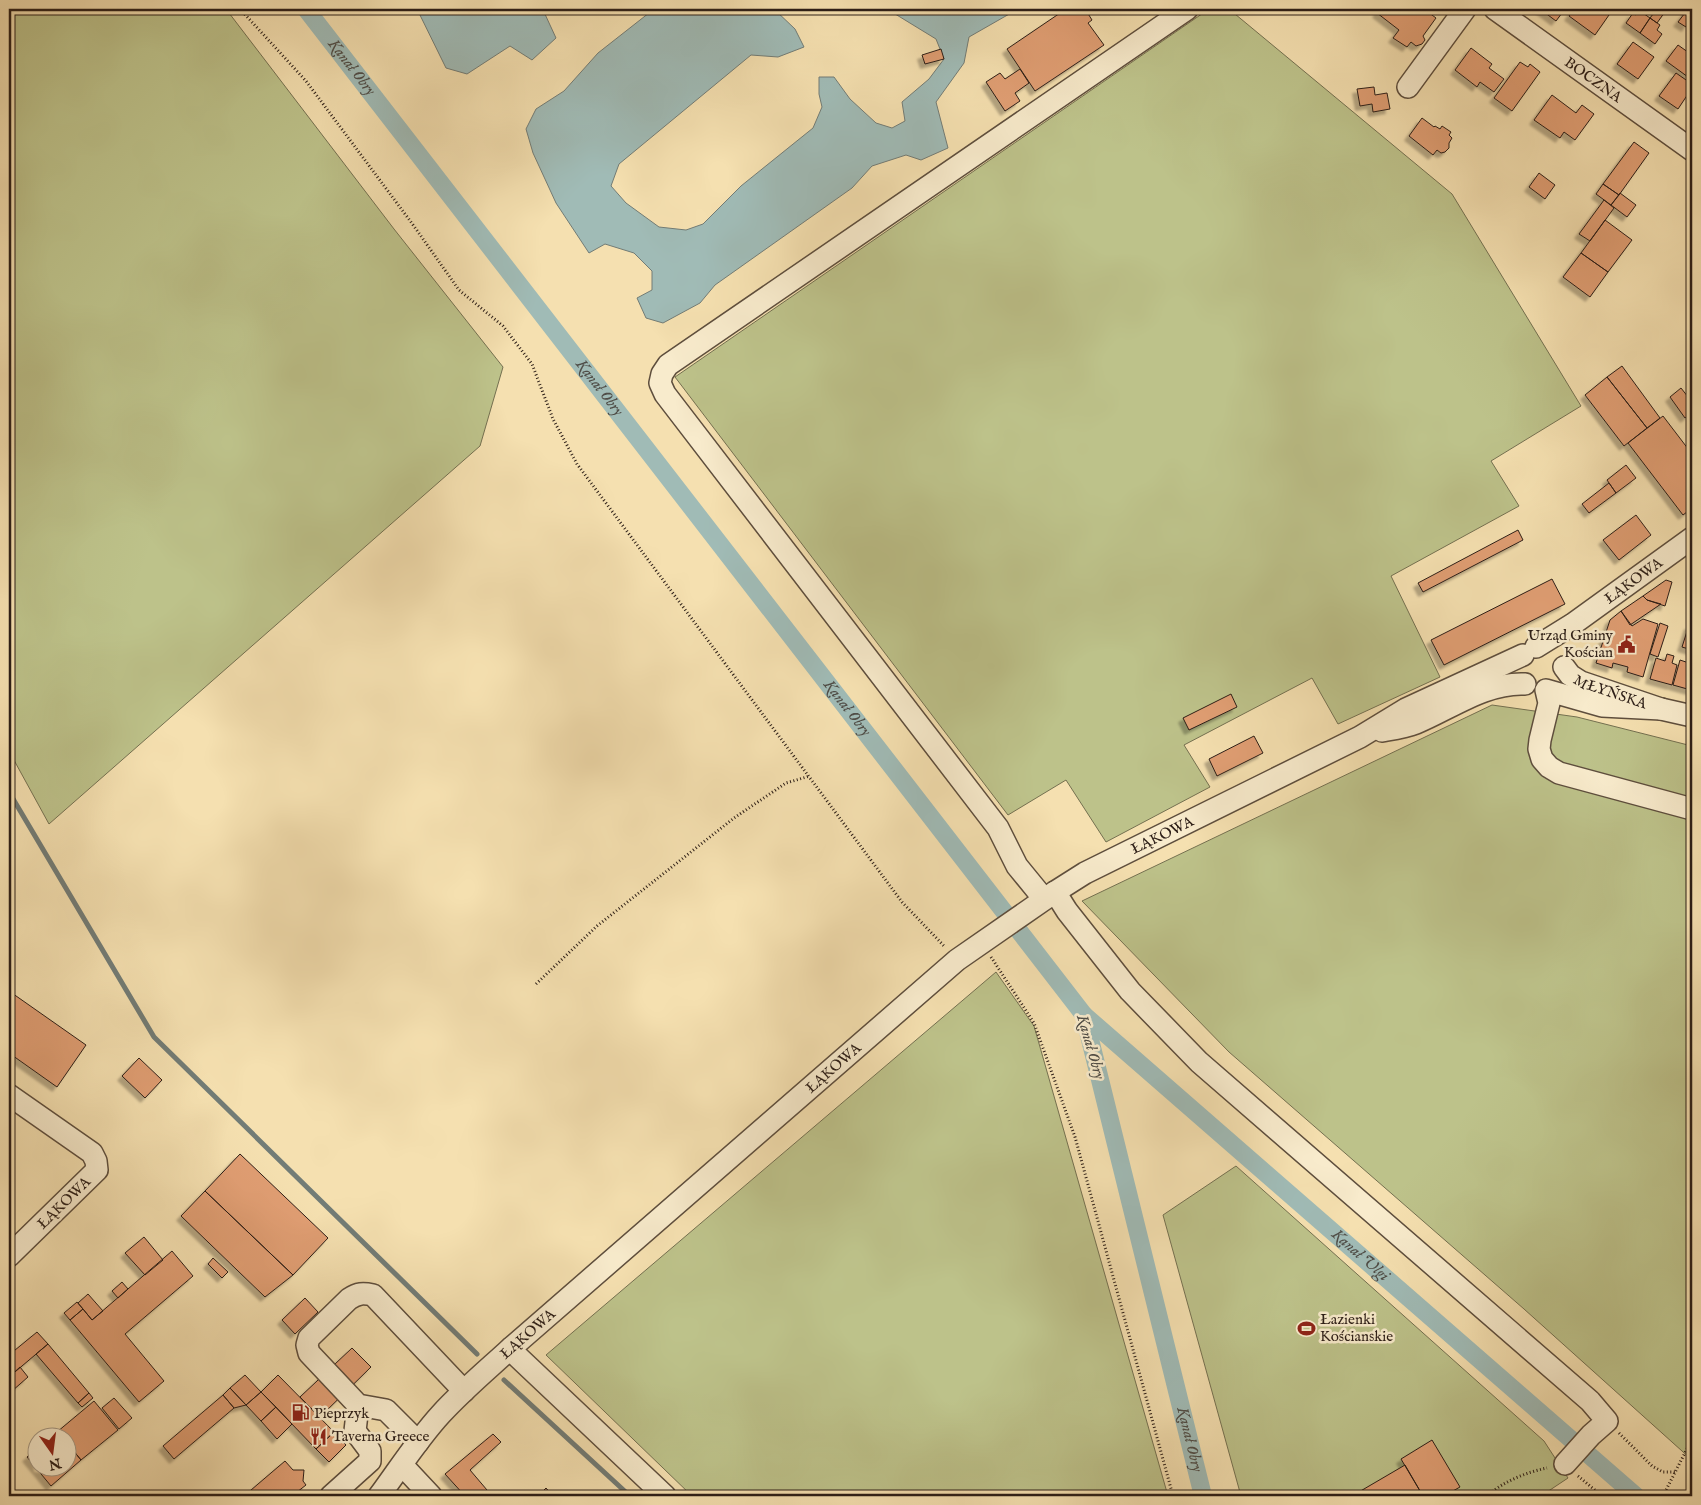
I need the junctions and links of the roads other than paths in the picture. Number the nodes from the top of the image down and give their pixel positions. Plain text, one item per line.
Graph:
1 (1187, 9) edge
2 (1465, 9) edge
3 (1495, 9) edge
4 (1408, 87) dead end
5 (1692, 150) edge
6 (1692, 538) edge
7 (1574, 624) junction
8 (1530, 651) junction
9 (1563, 663) junction
10 (1525, 684) junction
11 (1546, 690) junction
12 (1661, 709) junction
13 (1692, 716) edge
14 (1360, 737) junction
15 (1692, 809) edge
16 (1046, 898) junction
17 (9, 1095) edge
18 (9, 1256) edge
19 (511, 1348) junction
20 (464, 1391) junction
21 (358, 1404) junction
22 (418, 1442) junction
23 (1568, 1460) road end
24 (402, 1465) junction
25 (331, 1496) edge
26 (379, 1496) edge
27 (430, 1496) edge
28 (665, 1496) edge

1 - 16 street
2 - 4 street
3 - 5 street, BOCZNA
6 - 7 street, ŁĄKOWA
7 - 8 street, ŁĄKOWA
7 - 9 street
8 - 9 street
8 - 10 street
8 - 14 street, ŁĄKOWA
9 - 11 street
9 - 12 street, MŁYŃSKA
10 - 11 street
10 - 14 street, ŁĄKOWA
11 - 12 street, MŁYŃSKA
11 - 15 street
12 - 13 street, MŁYŃSKA
14 - 16 street, ŁĄKOWA
16 - 19 street, ŁĄKOWA
16 - 23 street
17 - 18 street, ŁĄKOWA
19 - 20 street, ŁĄKOWA
19 - 28 street
20 - 21 street
20 - 22 street, ŁĄKOWA
21 - 22 street
21 - 25 street
22 - 24 street, ŁĄKOWA
24 - 26 street, ŁĄKOWA
24 - 27 street

